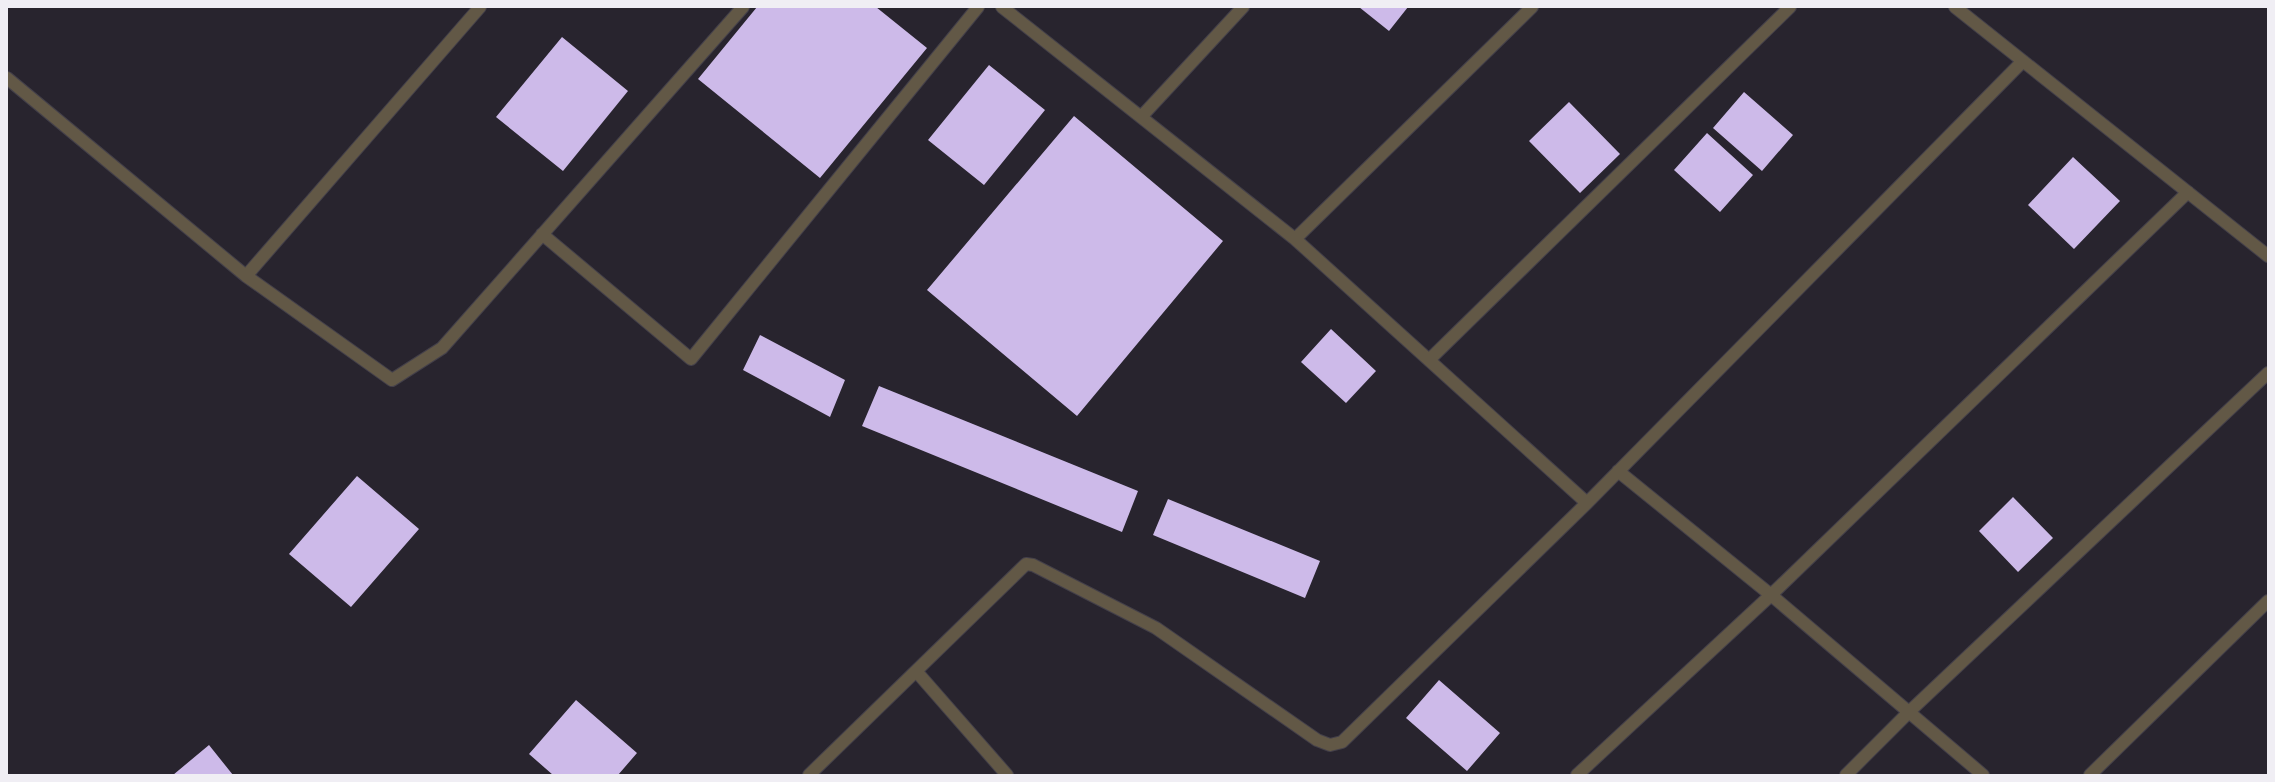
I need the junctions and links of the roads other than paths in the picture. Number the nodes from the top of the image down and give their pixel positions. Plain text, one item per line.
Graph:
1 (480, 7) edge
2 (742, 7) edge
3 (978, 7) edge
4 (1002, 7) edge
5 (1243, 7) edge
6 (1532, 7) edge
7 (1790, 7) edge
8 (1955, 7) edge
9 (2023, 61) junction
10 (7, 78) edge
11 (1141, 117) junction
12 (2188, 192) junction
13 (542, 234) junction
14 (1295, 239) junction
15 (2268, 256) edge
16 (246, 276) junction
17 (1429, 360) junction
18 (2268, 373) edge
19 (1618, 471) junction
20 (1587, 503) junction
21 (1771, 595) junction
22 (2268, 601) edge
23 (916, 671) junction
24 (1910, 711) junction
25 (809, 775) edge
26 (1008, 775) edge
27 (1577, 775) edge
28 (1846, 775) edge
29 (1984, 775) edge
30 (2090, 775) edge

1 - 16 street
2 - 13 street
3 - 13 street
4 - 11 street
5 - 11 street
6 - 14 street
7 - 17 street
8 - 9 street
9 - 12 street
9 - 19 street
10 - 16 street
11 - 14 street
12 - 15 street
12 - 21 street
13 - 16 street
14 - 17 street
17 - 20 street
18 - 24 street
19 - 20 street
19 - 21 street
20 - 23 street
21 - 24 street
21 - 27 street
22 - 30 street
23 - 25 street
23 - 26 street
24 - 28 street
24 - 29 street

